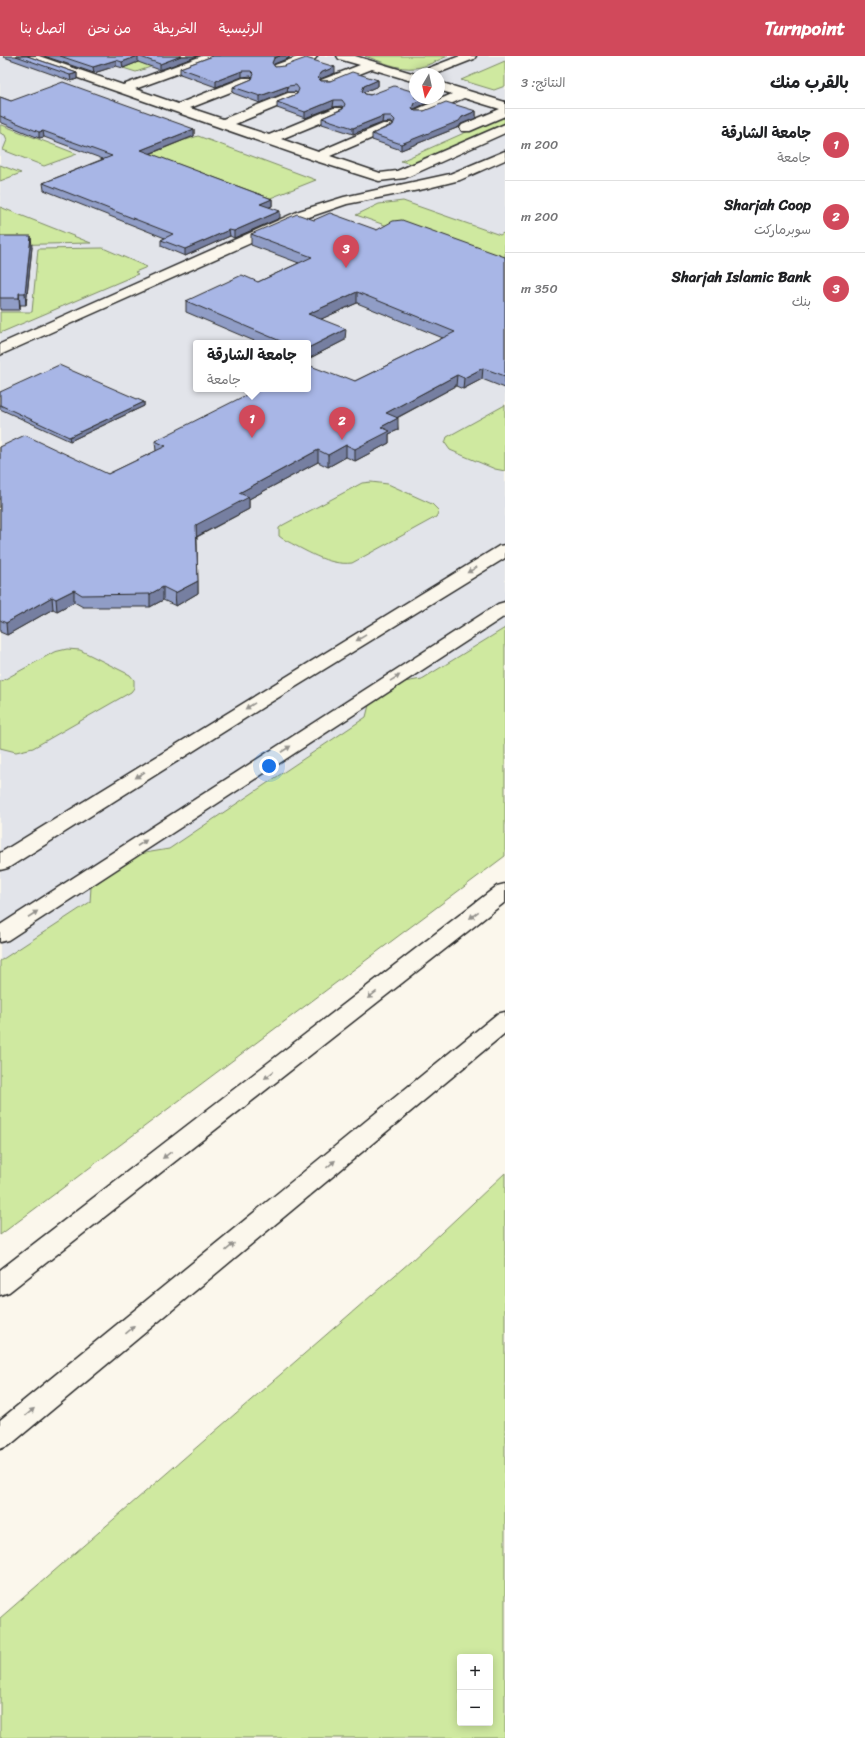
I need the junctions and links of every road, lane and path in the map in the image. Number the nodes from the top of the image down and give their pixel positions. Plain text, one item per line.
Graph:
1 (28, 56) edge
2 (213, 56) edge
3 (311, 56) edge
4 (343, 56) edge
5 (470, 56) edge
6 (371, 65) junction
7 (279, 68) edge
8 (440, 68) edge
9 (409, 76) edge
10 (409, 80) edge
11 (247, 81) edge
12 (324, 83) edge
13 (395, 86) edge
14 (445, 88) edge
15 (123, 89) junction
16 (464, 93) junction
17 (292, 96) edge
18 (505, 106) edge
19 (178, 108) junction
20 (338, 111) edge
21 (505, 111) edge
22 (419, 113) edge
23 (223, 124) junction
24 (387, 127) edge
25 (466, 128) dead end
26 (505, 128) edge
27 (268, 140) junction
28 (505, 155) edge
29 (318, 157) junction
30 (391, 162) dead end
31 (366, 173) junction
32 (0, 350) edge
33 (505, 550) edge
34 (505, 608) edge
35 (0, 863) edge
36 (505, 891) edge
37 (0, 935) edge
38 (505, 1020) edge
39 (0, 1285) edge
40 (0, 1437) edge

1 - 15 street
2 - 15 street
3 - 7 street
4 - 6 street
5 - 8 street
6 - 9 street
6 - 12 street
10 - 13 street
11 - 19 street
14 - 16 street
15 - 19 street
16 - 18 street
16 - 22 street
17 - 23 street
19 - 23 street
20 - 27 street
21 - 25 street
23 - 27 street
24 - 29 street
26 - 31 street
27 - 29 street
28 - 32 street
29 - 31 street
30 - 31 street
33 -> 35 street
37 -> 34 street
36 -> 39 street
40 -> 38 street

